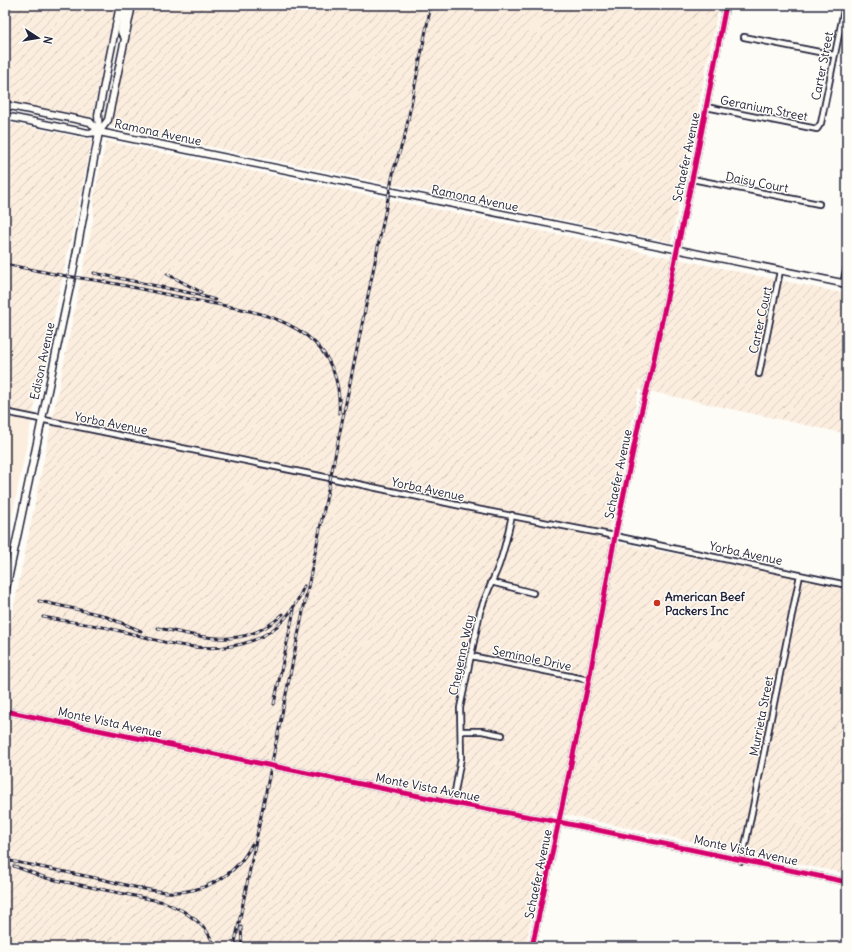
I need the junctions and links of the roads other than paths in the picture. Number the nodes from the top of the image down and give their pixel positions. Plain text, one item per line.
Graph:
1 (120, 5) edge
2 (126, 5) edge
3 (132, 5) edge
4 (726, 5) edge
5 (845, 5) edge
6 (744, 37) dead end
7 (125, 38) junction
8 (834, 55) junction
9 (5, 105) edge
10 (706, 107) junction
11 (5, 116) edge
12 (817, 129) joint
13 (99, 132) junction
14 (692, 179) junction
15 (819, 204) dead end
16 (676, 250) junction
17 (847, 266) edge
18 (780, 271) junction
19 (845, 284) edge
20 (759, 374) dead end
21 (5, 412) edge
22 (41, 419) junction
23 (512, 516) junction
24 (616, 536) junction
25 (800, 575) junction
26 (491, 582) junction
27 (847, 585) edge
28 (533, 593) dead end
29 (5, 594) edge
30 (472, 656) junction
31 (589, 680) junction
32 (5, 711) edge
33 (461, 730) junction
34 (502, 736) dead end
35 (452, 803) junction
36 (559, 822) junction
37 (742, 861) junction
38 (847, 882) edge
39 (532, 946) edge
40 (542, 947) edge

1 - 13 main road, Edison Avenue
2 - 7 main road
3 - 7 main road, Edison Avenue
4 - 10 street, Schaefer Avenue
5 - 8 street, Carter Street
6 - 8 street
7 - 13 main road, Edison Avenue
8 - 12 street, Carter Street
9 - 13 main road, Ramona Avenue
10 - 12 street, Geranium Street
10 - 14 street, Schaefer Avenue
11 - 13 main road, Ramona Avenue
13 - 16 main road, Ramona Avenue
13 - 22 main road, Edison Avenue
14 - 15 street, Daisy Court
14 - 16 street, Schaefer Avenue
16 - 18 main road, Ramona Avenue
16 - 24 street, Schaefer Avenue
17 - 19 street
18 - 19 main road, Ramona Avenue
18 - 20 street, Carter Court
21 - 22 street, Yorba Avenue
22 - 23 street, Yorba Avenue
22 - 29 main road, Edison Avenue
23 - 24 street, Yorba Avenue
23 - 26 street, Cheyenne Way
24 - 25 street, Yorba Avenue
24 - 31 street, Schaefer Avenue
25 - 27 street, Yorba Avenue
25 - 37 street, Murrieta Street
26 - 28 street
26 - 30 street, Cheyenne Way
30 - 31 street, Seminole Drive
30 - 33 street, Cheyenne Way
31 - 36 street, Schaefer Avenue
32 - 35 street, Monte Vista Avenue
33 - 34 street
33 - 35 street, Cheyenne Way
35 - 36 street, Monte Vista Avenue
36 - 37 street, Monte Vista Avenue
36 - 39 street, Schaefer Avenue
37 - 38 street, Monte Vista Avenue
39 - 40 street

